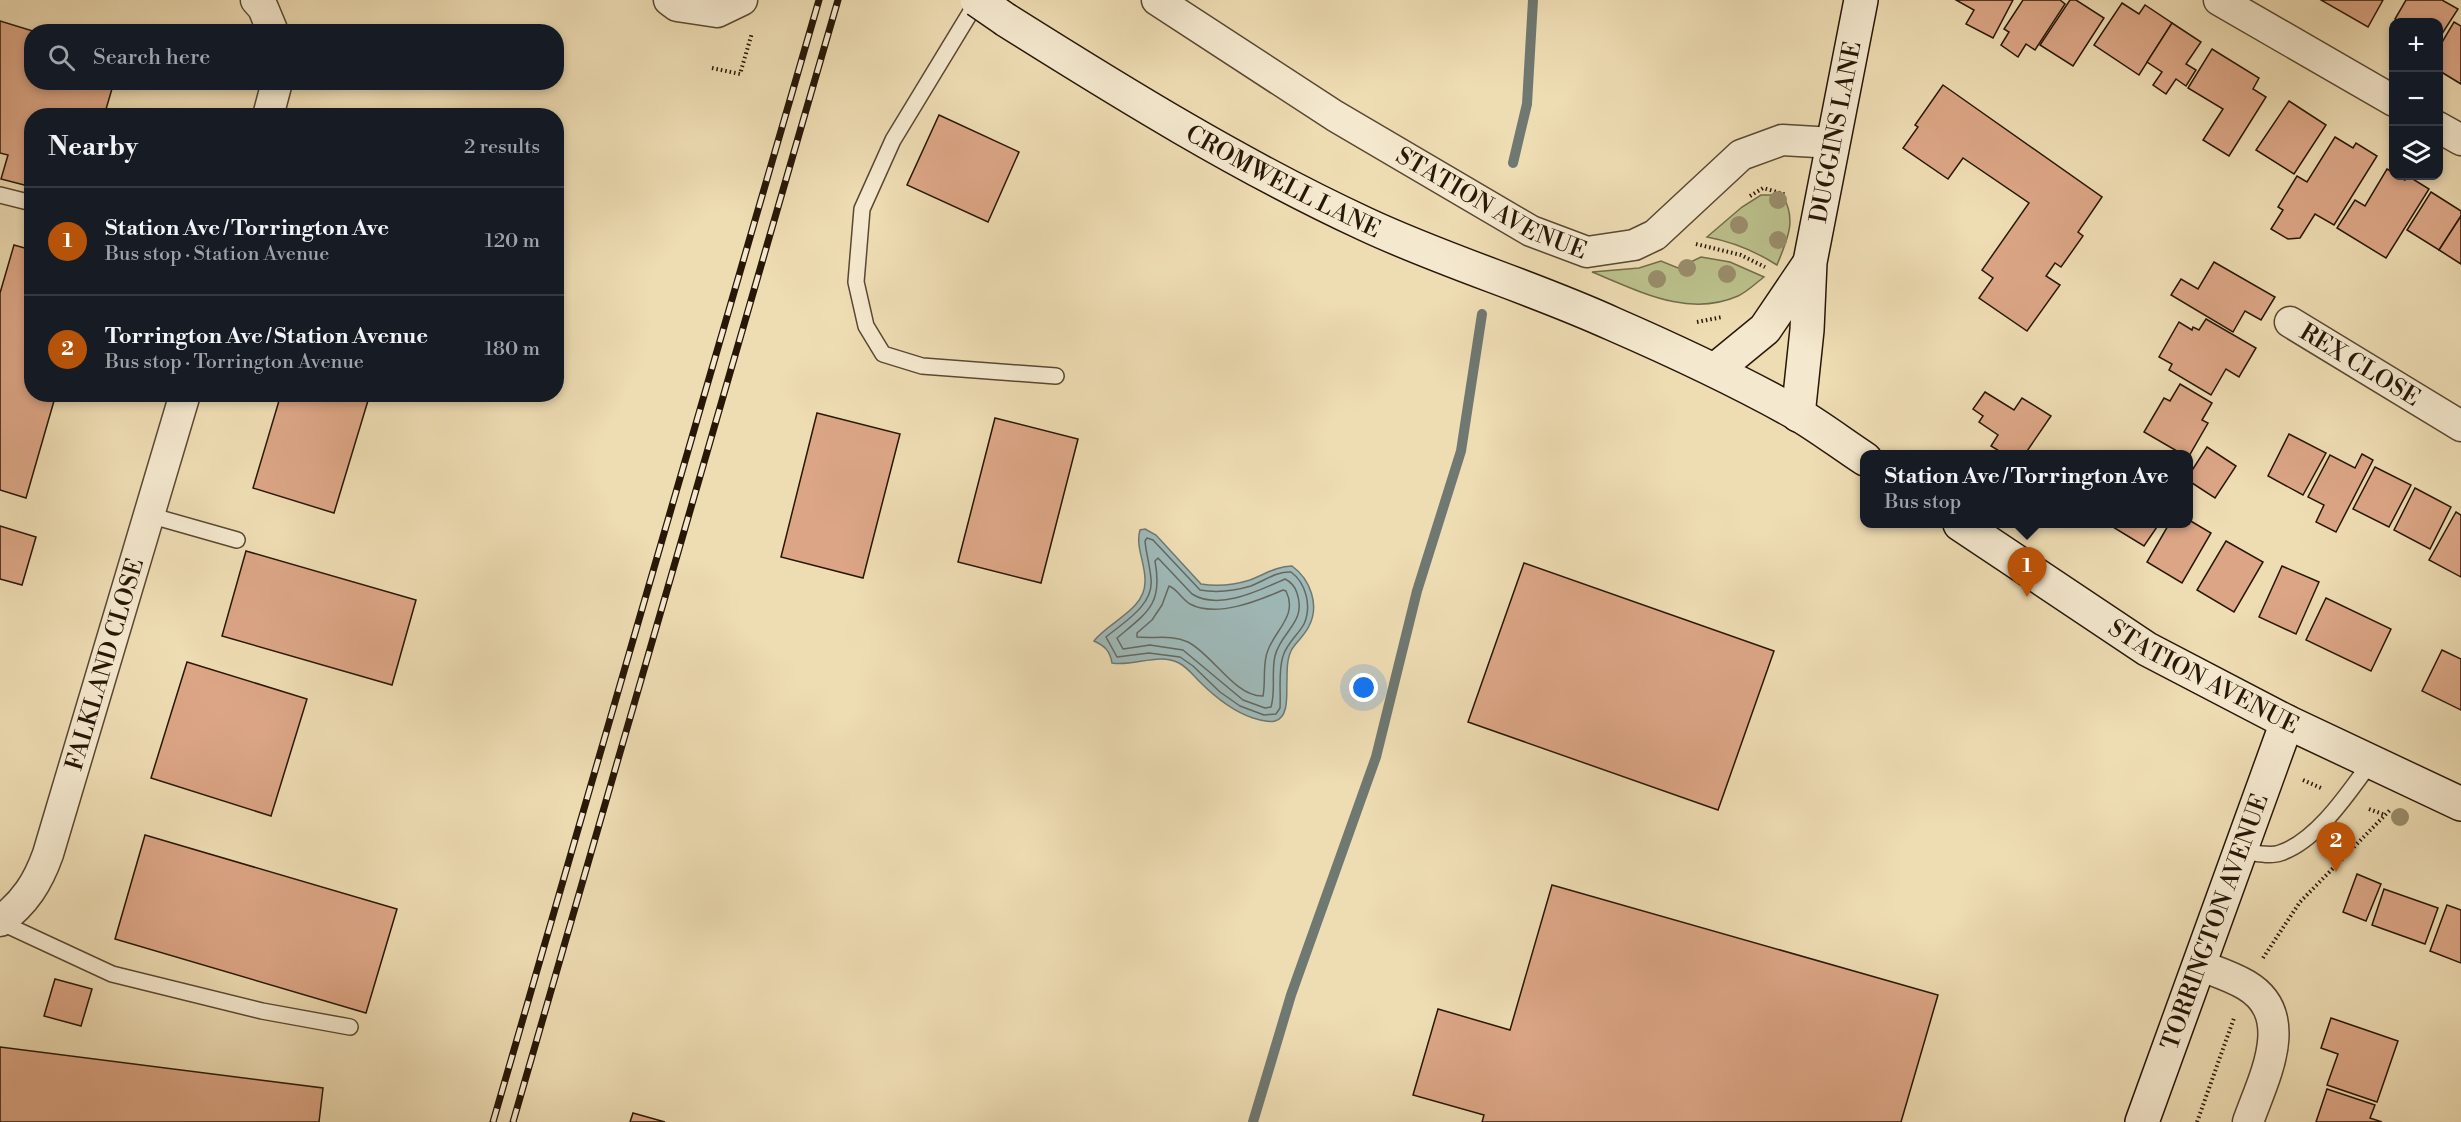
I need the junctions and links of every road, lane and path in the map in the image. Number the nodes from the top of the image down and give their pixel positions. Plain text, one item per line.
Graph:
1 (256, 0) edge
2 (669, 0) edge
3 (977, 0) edge
4 (1157, 0) edge
5 (1861, 0) edge
6 (2219, 0) edge
7 (748, 13) edge
8 (270, 24) edge
9 (712, 68) dead end
10 (276, 90) edge
11 (2389, 98) edge
12 (270, 108) edge
13 (2443, 129) edge
14 (2461, 140) edge
15 (1834, 143) junction
16 (0, 195) edge
17 (1745, 199) dead end
18 (1793, 200) dead end
19 (24, 201) edge
20 (1703, 236) dead end
21 (1810, 262) junction
22 (1770, 270) dead end
23 (2290, 322) dead end
24 (1715, 370) junction
25 (1056, 376) dead end
26 (183, 402) edge
27 (1798, 415) junction
28 (2461, 426) edge
29 (1860, 456) edge
30 (149, 515) junction
31 (1966, 528) edge
32 (237, 540) dead end
33 (2287, 722) junction
34 (2371, 762) junction
35 (2271, 766) junction
36 (2415, 783) junction
37 (2345, 798) junction
38 (2461, 804) edge
39 (2239, 851) junction
40 (0, 921) edge
41 (2199, 965) junction
42 (2246, 985) junction
43 (350, 1028) dead end
44 (2142, 1122) edge
45 (2197, 1122) edge
46 (2248, 1122) edge

1 - 8 street
2 - 7 street
3 - 24 street, CROMWELL LANE, bridge
3 - 25 lane
4 - 15 street, STATION AVENUE
5 - 15 street, DUGGINS LANE
6 - 11 street
7 - 9 path
10 - 12 street
13 - 14 street
15 - 21 street, DUGGINS LANE
16 - 19 lane
17 - 18 path
20 - 22 path
21 - 24 street, DUGGINS LANE
21 - 27 street, DUGGINS LANE
23 - 28 street, REX CLOSE
24 - 27 street
26 - 30 street, FALKLAND CLOSE
27 - 29 street
30 - 32 lane
30 - 40 street, FALKLAND CLOSE
31 - 33 street, STATION AVENUE
33 - 34 street, STATION AVENUE
33 - 35 street, TORRINGTON AVENUE
34 - 36 street, STATION AVENUE
34 - 37 lane
35 - 37 path
35 - 39 street, TORRINGTON AVENUE
36 - 38 street, STATION AVENUE
36 - 42 path
37 - 39 lane
39 - 41 street, TORRINGTON AVENUE
40 - 43 lane
41 - 42 street
41 - 44 street, TORRINGTON AVENUE
42 - 45 path
42 - 46 street

